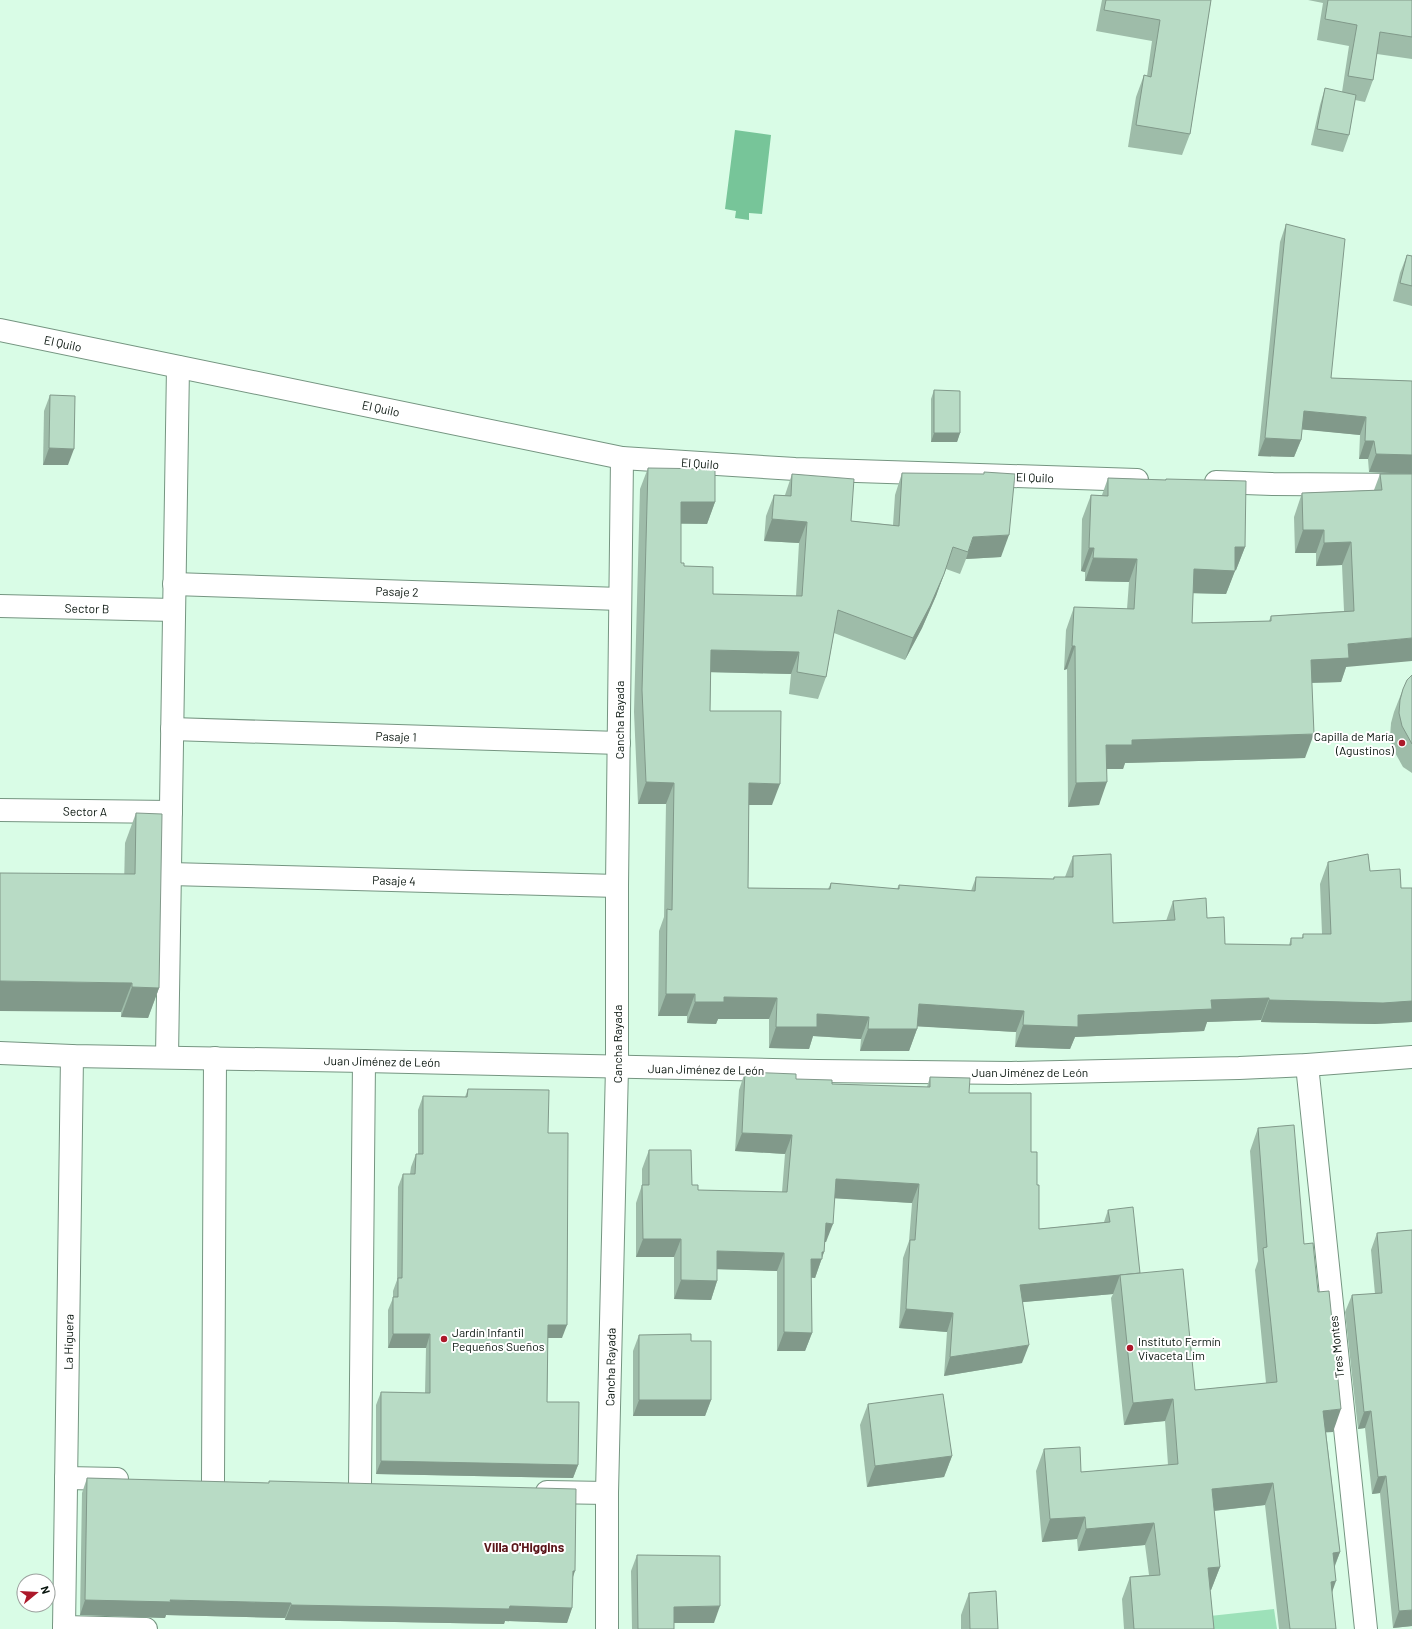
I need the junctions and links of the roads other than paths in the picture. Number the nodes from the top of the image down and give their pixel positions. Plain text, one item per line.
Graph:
1 (0, 330) edge
2 (178, 367) junction
3 (622, 458) junction
4 (1153, 480) edge
5 (1193, 482) edge
6 (1412, 485) edge
7 (174, 584) junction
8 (620, 599) junction
9 (0, 606) edge
10 (174, 610) junction
11 (172, 729) junction
12 (619, 743) junction
13 (0, 810) edge
14 (171, 812) junction
15 (170, 874) junction
16 (617, 886) junction
17 (0, 1053) edge
18 (72, 1056) junction
19 (167, 1057) junction
20 (1412, 1057) edge
21 (215, 1058) junction
22 (364, 1061) junction
23 (1307, 1065) junction
24 (617, 1067) junction
25 (66, 1478) junction
26 (136, 1480) edge
27 (190, 1481) edge
28 (213, 1482) junction
29 (236, 1483) edge
30 (336, 1485) edge
31 (360, 1486) junction
32 (384, 1487) edge
33 (527, 1491) edge
34 (607, 1493) junction
35 (64, 1628) edge
36 (146, 1629) edge
37 (607, 1629) edge
38 (1366, 1629) edge

1 - 2 street, El Quilo
2 - 3 street, El Quilo
2 - 7 street
3 - 4 street, El Quilo
3 - 8 street, Cancha Rayada
5 - 6 street
7 - 8 street, Pasaje 2
7 - 10 street
8 - 12 street, Cancha Rayada
9 - 10 street, Sector B
10 - 11 street
11 - 12 street, Pasaje 1
11 - 14 street
12 - 16 street, Cancha Rayada
13 - 14 street, Sector A
14 - 15 street
15 - 16 street, Pasaje 4
15 - 19 street
16 - 24 street, Cancha Rayada
17 - 18 street, Juan Jiménez de León
18 - 19 street, Juan Jiménez de León
18 - 25 street, La Higuera
19 - 21 street, Juan Jiménez de León
20 - 23 street, Juan Jiménez de León
21 - 22 street, Juan Jiménez de León
21 - 28 street
22 - 24 street, Juan Jiménez de León
22 - 31 street
23 - 24 street, Juan Jiménez de León
23 - 38 street, Tres Montes
24 - 34 street, Cancha Rayada
25 - 26 street
25 - 35 street, La Higuera
27 - 28 street
28 - 29 street
30 - 31 street
31 - 32 street
33 - 34 street
34 - 37 street, Cancha Rayada
35 - 36 street

